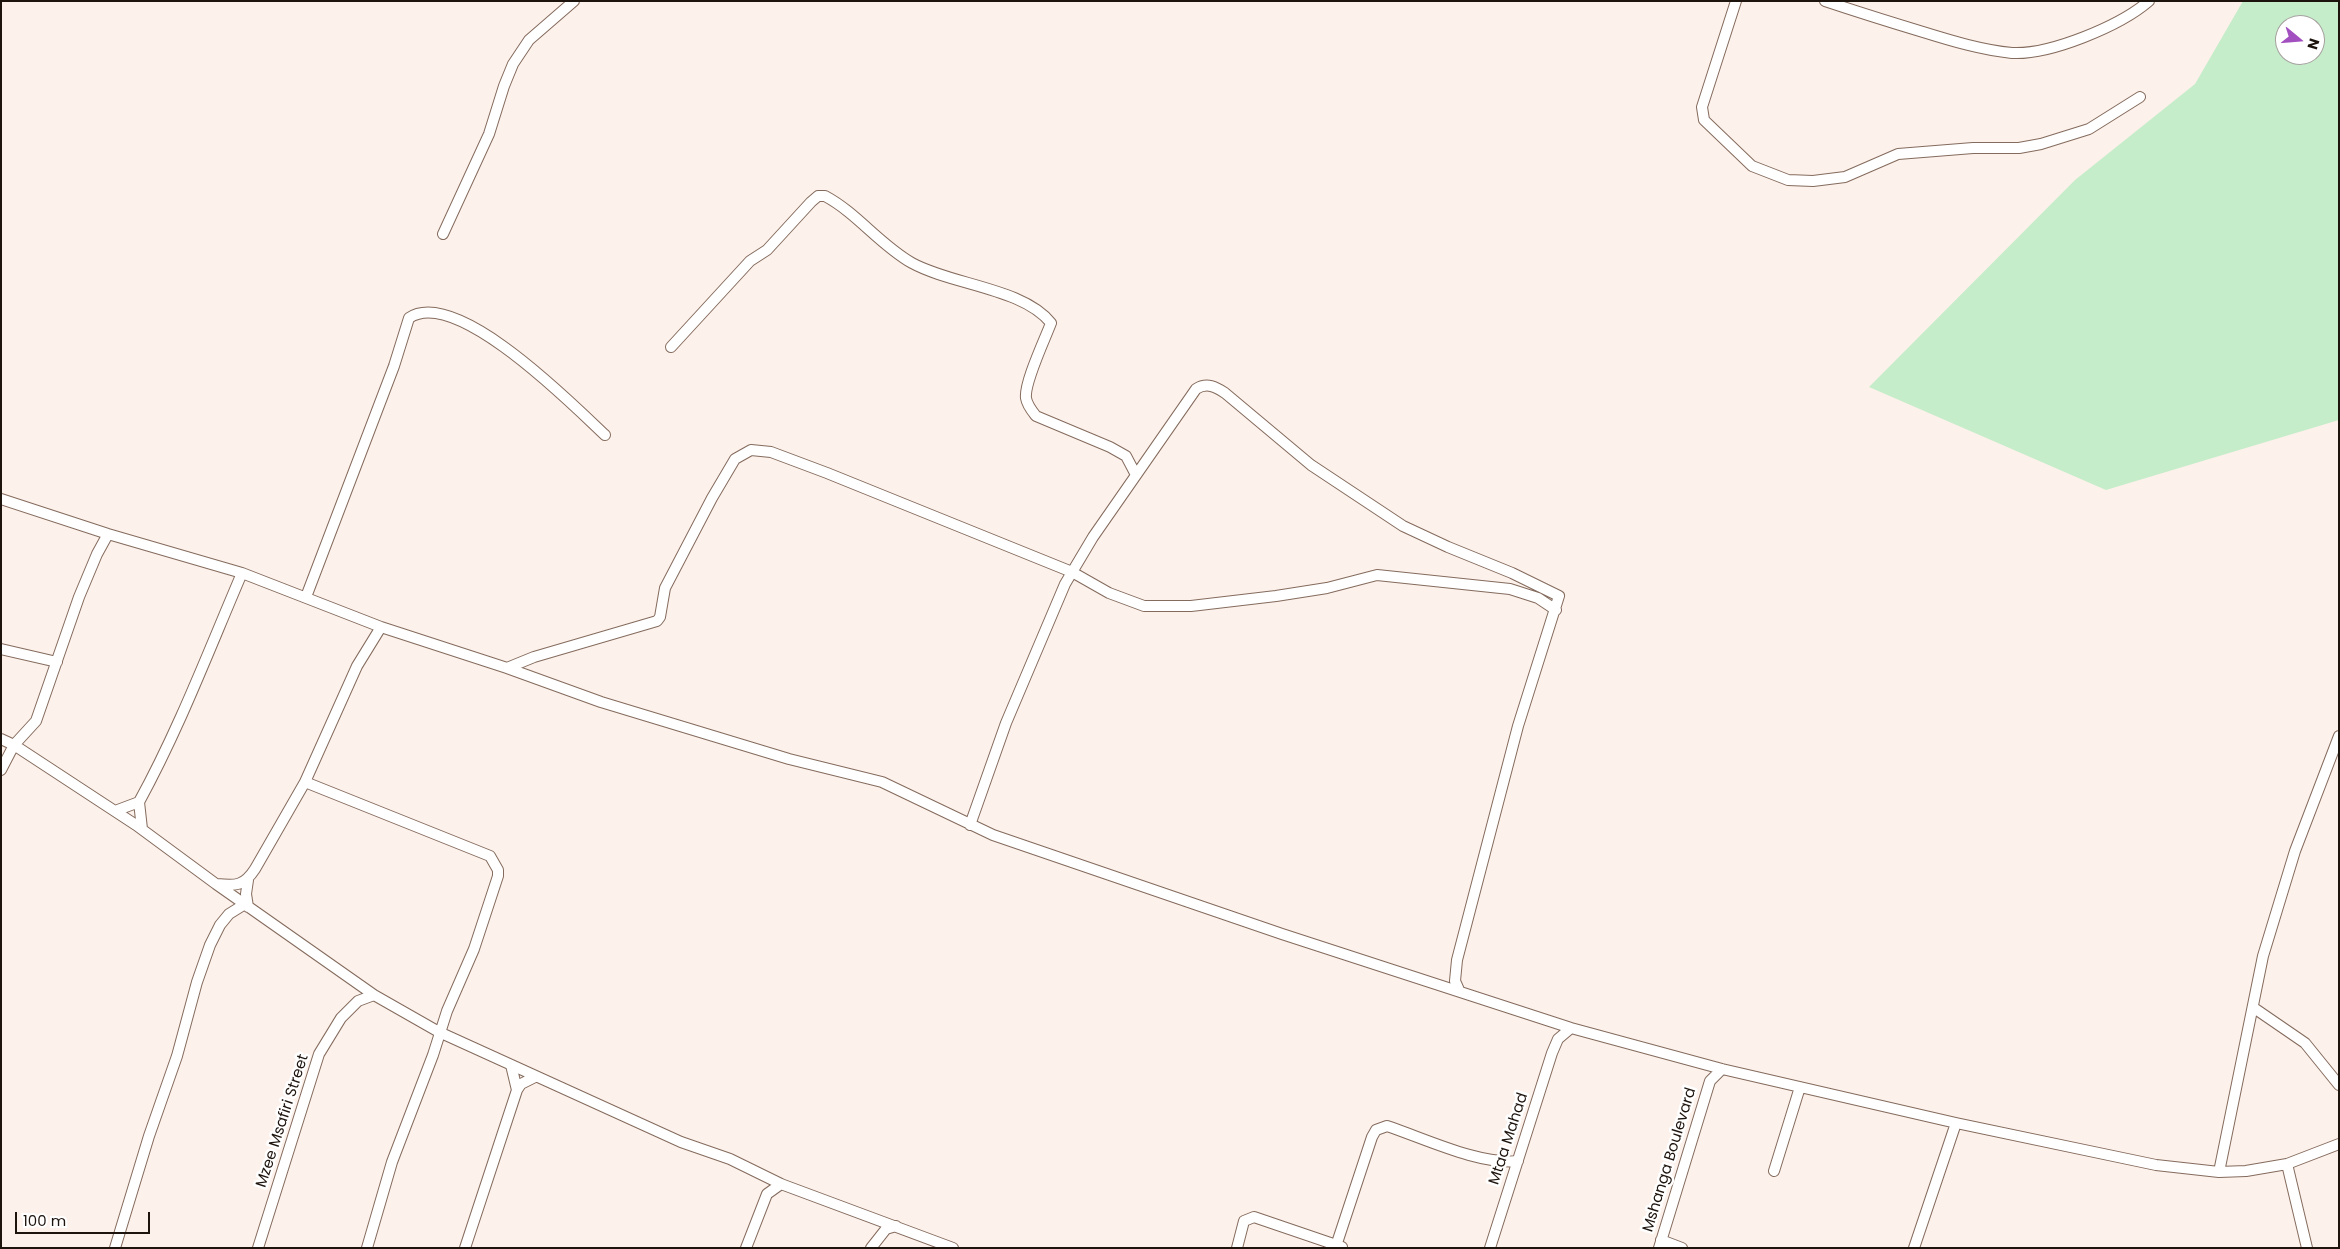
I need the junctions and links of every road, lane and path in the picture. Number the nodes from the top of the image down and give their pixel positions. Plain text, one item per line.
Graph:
1 (574, 1) edge
2 (1736, 1) edge
3 (1825, 1) edge
4 (2149, 1) edge
5 (2140, 97) dead end
6 (443, 234) dead end
7 (671, 347) dead end
8 (605, 435) dead end
9 (1126, 456) junction
10 (1150, 456) junction
11 (1136, 475) junction
12 (1, 499) edge
13 (108, 534) junction
14 (1080, 559) junction
15 (1072, 572) junction
16 (242, 573) junction
17 (1085, 580) junction
18 (306, 597) junction
19 (1556, 610) junction
20 (367, 622) junction
21 (381, 627) junction
22 (371, 643) junction
23 (1, 649) edge
24 (57, 662) junction
25 (507, 668) junction
26 (2339, 736) edge
27 (1, 739) edge
28 (14, 745) junction
29 (1, 770) edge
30 (305, 782) junction
31 (139, 802) junction
32 (115, 811) junction
33 (970, 825) junction
34 (142, 829) junction
35 (248, 880) junction
36 (216, 884) junction
37 (247, 906) junction
38 (1458, 990) junction
39 (374, 995) junction
40 (2254, 1008) junction
41 (1548, 1021) junction
42 (1571, 1028) junction
43 (439, 1032) junction
44 (1558, 1040) junction
45 (1697, 1062) junction
46 (511, 1065) junction
47 (1722, 1069) junction
48 (535, 1077) junction
49 (1710, 1080) junction
50 (2339, 1085) edge
51 (1800, 1087) junction
52 (516, 1090) junction
53 (1956, 1123) junction
54 (2339, 1144) edge
55 (1518, 1161) junction
56 (2287, 1164) junction
57 (1774, 1171) dead end
58 (2220, 1172) junction
59 (781, 1184) junction
60 (879, 1219) junction
61 (896, 1226) junction
62 (881, 1233) junction
63 (1660, 1244) edge
64 (1340, 1247) edge
65 (115, 1248) edge
66 (258, 1248) edge
67 (367, 1248) edge
68 (465, 1248) edge
69 (746, 1248) edge
70 (872, 1248) edge
71 (953, 1248) edge
72 (1237, 1248) edge
73 (1490, 1248) edge
74 (1682, 1248) edge
75 (1914, 1248) edge
76 (2307, 1248) edge

1 - 6 street
2 - 5 street
3 - 4 street
7 - 9 street
8 - 18 street
9 - 10 street
9 - 11 street
10 - 11 street
10 - 19 street
11 - 14 street
12 - 13 street
13 - 16 street
13 - 24 street
14 - 15 street
14 - 17 street
15 - 17 street
15 - 25 street
15 - 33 street
16 - 18 street
16 - 31 street
17 - 19 street
18 - 20 street
19 - 38 street
20 - 21 street
20 - 22 street
21 - 22 street
21 - 25 street
22 - 30 street
23 - 24 street
24 - 28 street
25 - 33 street
26 - 40 street
27 - 28 street
28 - 29 street
28 - 32 street
30 - 35 street
30 - 43 street
31 - 32 street
31 - 34 street
32 - 34 street
33 - 38 street
34 - 36 street
35 - 36 street
35 - 37 street
36 - 37 street
37 - 39 street
37 - 65 street
38 - 41 street
39 - 43 street
39 - 66 street, Mzee Msafiri Street
40 - 50 street
40 - 58 street
41 - 42 street
41 - 44 street
42 - 44 street, Mtaa Mahad
42 - 45 street
43 - 46 street
43 - 67 street
44 - 55 street, Mtaa Mahad
45 - 47 street
45 - 49 street, Mshanga Boulevard
46 - 48 street
46 - 52 street
47 - 49 street, Mshanga Boulevard
47 - 51 street
48 - 52 street
48 - 59 street
49 - 63 street, Mshanga Boulevard
51 - 53 street
51 - 57 street
52 - 68 street
53 - 58 street
53 - 75 street
54 - 56 street
55 - 64 street
55 - 73 street, Mtaa Mahad
56 - 58 street
56 - 76 street
59 - 60 street
59 - 69 street
60 - 61 street
60 - 62 street
61 - 62 street
61 - 71 street
62 - 70 street
63 - 74 street
64 - 72 street

